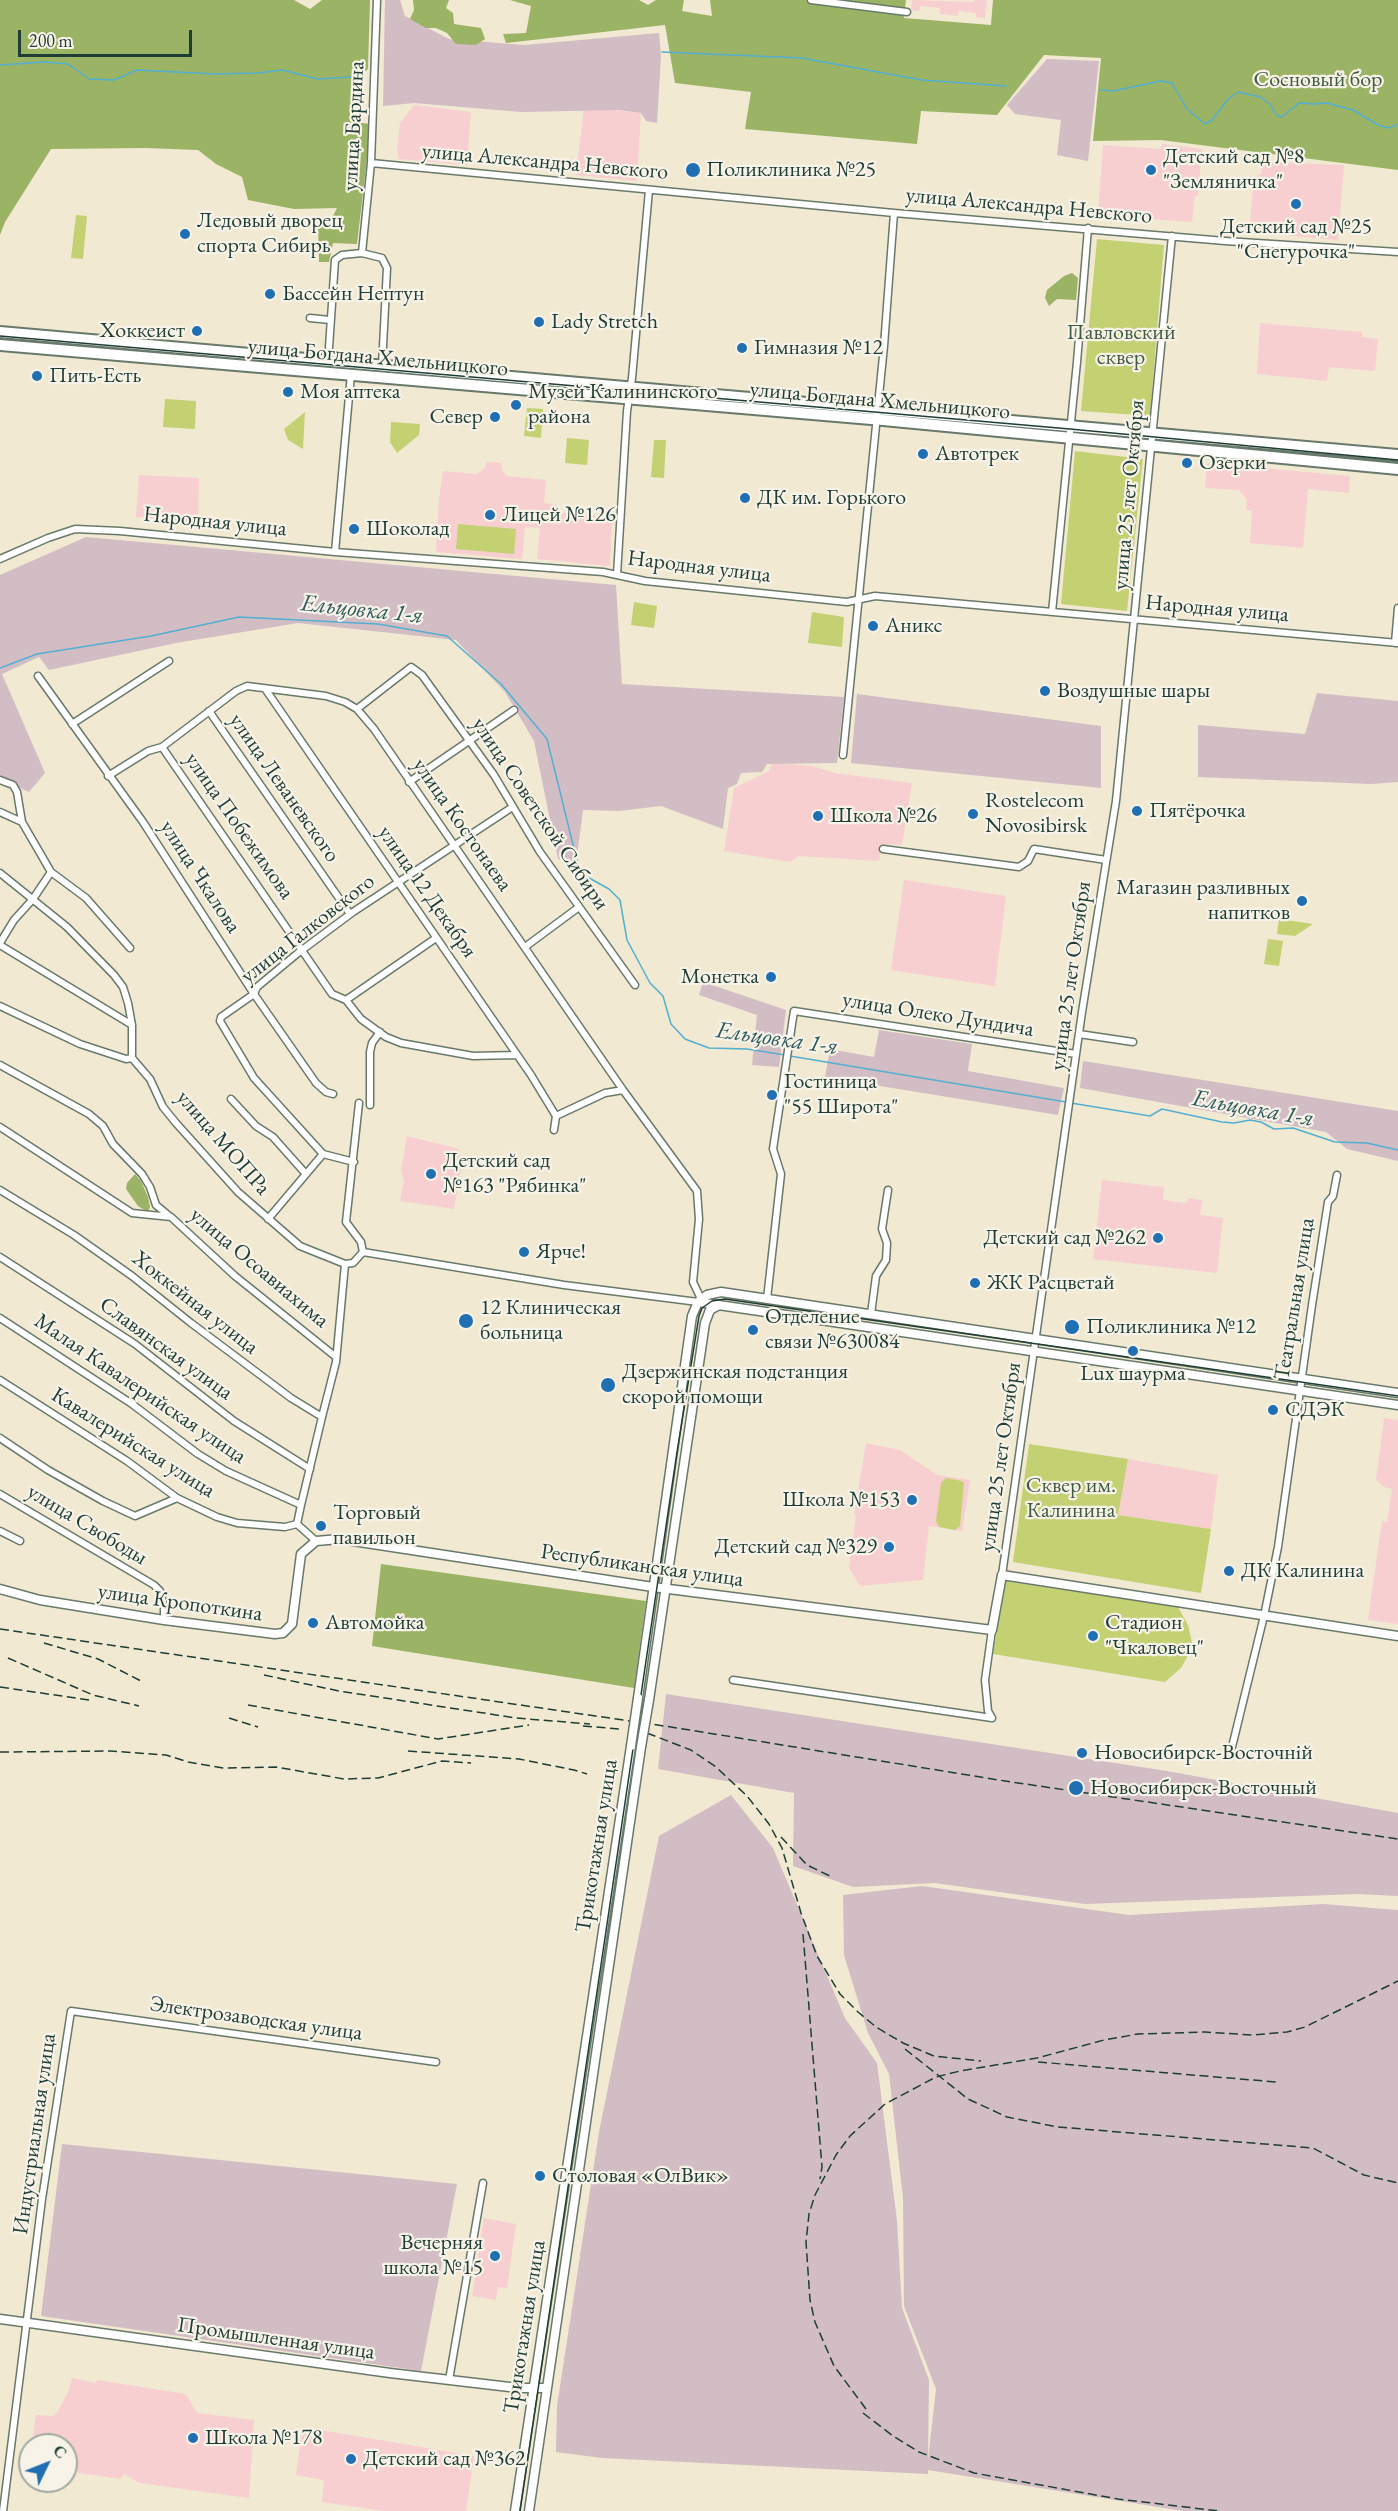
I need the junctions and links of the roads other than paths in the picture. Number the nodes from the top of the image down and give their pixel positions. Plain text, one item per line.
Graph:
1 (377, 0) edge
2 (811, 0) edge
3 (907, 12) dead end
4 (371, 163) junction
5 (649, 190) junction
6 (894, 213) junction
7 (1088, 228) junction
8 (1172, 236) junction
9 (1398, 252) edge
10 (362, 253) junction
11 (310, 318) dead end
12 (330, 320) junction
13 (0, 332) edge
14 (0, 345) edge
15 (328, 362) junction
16 (352, 364) junction
17 (382, 366) junction
18 (351, 376) junction
19 (631, 387) junction
20 (629, 400) junction
21 (876, 414) junction
22 (1071, 426) junction
23 (1153, 433) junction
24 (1070, 437) junction
25 (1152, 445) junction
26 (1398, 455) edge
27 (1398, 469) edge
28 (335, 552) junction
29 (0, 559) edge
30 (616, 575) junction
31 (860, 599) junction
32 (1398, 608) edge
33 (1052, 612) junction
34 (1135, 620) junction
35 (1397, 643) edge
36 (170, 661) dead end
37 (38, 676) dead end
38 (266, 690) junction
39 (357, 710) junction
40 (514, 710) dead end
41 (210, 711) junction
42 (72, 724) junction
43 (470, 741) junction
44 (162, 747) junction
45 (843, 755) dead end
46 (108, 776) junction
47 (0, 780) edge
48 (409, 782) junction
49 (512, 808) junction
50 (0, 812) edge
51 (22, 822) junction
52 (455, 845) junction
53 (883, 849) dead end
54 (1106, 860) junction
55 (51, 872) junction
56 (0, 873) edge
57 (398, 883) junction
58 (33, 900) junction
59 (579, 907) junction
60 (350, 915) junction
61 (436, 938) junction
62 (0, 944) edge
63 (525, 947) junction
64 (130, 948) dead end
65 (303, 950) junction
66 (635, 985) dead end
67 (254, 994) junction
68 (346, 1000) junction
69 (0, 1006) edge
70 (132, 1025) junction
71 (380, 1032) junction
72 (1079, 1034) junction
73 (1133, 1042) dead end
74 (1076, 1054) junction
75 (516, 1055) junction
76 (132, 1058) junction
77 (0, 1065) edge
78 (623, 1090) junction
79 (333, 1094) dead end
80 (231, 1099) dead end
81 (359, 1103) dead end
82 (370, 1105) dead end
83 (556, 1116) junction
84 (0, 1127) edge
85 (554, 1130) dead end
86 (323, 1154) junction
87 (354, 1162) junction
88 (305, 1173) junction
89 (1337, 1175) dead end
90 (0, 1190) edge
91 (888, 1190) dead end
92 (697, 1191) joint
93 (156, 1205) junction
94 (151, 1215) junction
95 (171, 1217) junction
96 (268, 1220) junction
97 (363, 1252) junction
98 (0, 1257) edge
99 (345, 1264) junction
100 (731, 1293) junction
101 (767, 1299) junction
102 (699, 1301) junction
103 (724, 1305) junction
104 (871, 1314) junction
105 (0, 1318) edge
106 (1036, 1339) junction
107 (1035, 1351) junction
108 (336, 1358) junction
109 (1301, 1378) junction
110 (0, 1380) edge
111 (1299, 1391) junction
112 (1398, 1393) edge
113 (1398, 1405) edge
114 (322, 1417) junction
115 (0, 1438) edge
116 (672, 1458) junction
117 (684, 1458) junction
118 (310, 1469) junction
119 (0, 1494) edge
120 (177, 1498) junction
121 (298, 1504) junction
122 (297, 1524) junction
123 (0, 1531) edge
124 (20, 1541) dead end
125 (316, 1541) junction
126 (1002, 1575) junction
127 (653, 1587) junction
128 (665, 1588) junction
129 (0, 1589) edge
130 (1264, 1616) junction
131 (164, 1620) junction
132 (992, 1630) junction
133 (1398, 1636) edge
134 (733, 1680) dead end
135 (1232, 1747) dead end
136 (71, 2011) joint
137 (436, 2062) dead end
138 (483, 2183) dead end
139 (0, 2319) edge
140 (27, 2322) junction
141 (449, 2380) junction
142 (547, 2388) junction
143 (533, 2389) junction
144 (3, 2511) edge
145 (515, 2511) edge
146 (529, 2511) edge

1 - 4 street, улица Бардина
2 - 3 street
4 - 5 street, улица Александра Невского
4 - 10 street, улица Бардина
5 - 6 street, улица Александра Невского
5 - 19 street
6 - 7 street, улица Александра Невского
6 - 21 street
7 - 8 street, улица Александра Невского
7 - 22 street
8 - 9 street, улица Александра Невского
8 - 23 street, улица 25 лет Октября
10 - 12 street
10 - 17 street
11 - 12 street
12 - 15 street
13 - 15 highway, улица Богдана Хмельницкого
14 - 18 highway, улица Богдана Хмельницкого
15 - 16 highway, улица Богдана Хмельницкого
16 - 17 highway, улица Богдана Хмельницкого
16 - 18 street
17 - 19 highway, улица Богдана Хмельницкого
18 - 20 highway, улица Богдана Хмельницкого
18 - 28 street
19 - 20 street
19 - 21 highway, улица Богдана Хмельницкого
20 - 21 highway, улица Богдана Хмельницкого
20 - 30 street
21 - 22 highway, улица Богдана Хмельницкого
21 - 24 highway, улица Богдана Хмельницкого
21 - 31 street
22 - 23 highway, улица Богдана Хмельницкого
22 - 24 street
23 - 25 street, улица 25 лет Октября
23 - 26 highway, улица Богдана Хмельницкого
24 - 25 highway, улица Богдана Хмельницкого
24 - 33 street
25 - 27 highway, улица Богдана Хмельницкого
25 - 34 street, улица 25 лет Октября
28 - 29 street, Народная улица
28 - 30 street, Народная улица
30 - 31 street, Народная улица
31 - 33 street, Народная улица
31 - 45 street
32 - 35 street
33 - 34 street, Народная улица
34 - 35 street, Народная улица
34 - 54 street, улица 25 лет Октября
36 - 42 street
37 - 42 street, улица Чкалова
38 - 39 street, улица Костонаева
38 - 41 street, улица Костонаева
38 - 57 street, улица 12 Декабря
39 - 43 street, улица Советской Сибири
39 - 48 street, улица Костонаева
40 - 43 street
41 - 44 street, улица Костонаева
41 - 60 street, улица Леваневского
42 - 46 street, улица Чкалова
43 - 48 street
43 - 49 street, улица Советской Сибири
44 - 46 street, улица Костонаева
44 - 65 street, улица Побежимова
46 - 67 street, улица Чкалова
47 - 51 street
48 - 52 street, улица Костонаева
49 - 52 street, улица Галковского
49 - 59 street, улица Советской Сибири
50 - 51 street
51 - 55 street
52 - 57 street, улица Галковского
52 - 63 street, улица Костонаева
53 - 54 street
54 - 72 street, улица 25 лет Октября
55 - 58 street
55 - 64 street
56 - 58 street
57 - 60 street, улица Галковского
57 - 61 street, улица 12 Декабря
58 - 62 street
58 - 70 street
59 - 63 street
59 - 66 street, улица Советской Сибири
60 - 65 street, улица Галковского
61 - 68 street
61 - 75 street, улица 12 Декабря
62 - 70 street
63 - 78 street, улица Костонаева
65 - 67 street, улица Галковского
65 - 68 street, улица Побежимова
67 - 79 street, улица Чкалова
67 - 86 street, улица Галковского
68 - 71 street, улица Побежимова
69 - 76 street
70 - 76 street
71 - 75 street, улица Побежимова
71 - 82 street
72 - 73 street
72 - 74 street, улица 25 лет Октября
74 - 101 street, улица Олеко Дундича
74 - 106 street, улица 25 лет Октября
75 - 83 street, улица 12 Декабря
76 - 96 street, улица МОПРа
77 - 93 street
78 - 83 street
78 - 92 street, улица Костонаева
80 - 88 street, улица МОПРа
81 - 87 street
83 - 85 street
84 - 94 street, улица Осоавиахима
86 - 87 street
86 - 88 street, улица МОПРа
87 - 97 street
88 - 96 street, улица МОПРа
89 - 109 street, Театральная улица
90 - 114 street, Хоккейная улица
91 - 104 street
92 - 102 street, Трикотажная улица
93 - 94 street
93 - 95 street
94 - 95 street, улица Осоавиахима
95 - 108 street, улица Осоавиахима
96 - 99 street, улица МОПРа
97 - 99 street
97 - 102 street
98 - 118 street, Славянская улица
99 - 108 street
100 - 101 main road
100 - 102 main road
100 - 103 main road
101 - 104 main road
102 - 103 main road
102 - 116 main road, Трикотажная улица
103 - 107 main road
103 - 117 main road, Трикотажная улица
104 - 106 main road
105 - 121 street, Малая Кавалерийская улица
106 - 107 street, улица 25 лет Октября
106 - 109 main road
107 - 111 main road
107 - 126 street, улица 25 лет Октября
108 - 114 street
109 - 111 street, Театральная улица
109 - 112 main road
110 - 120 street, Кавалерийская улица
111 - 113 main road
111 - 130 street, Театральная улица
114 - 118 street
115 - 120 street
116 - 117 main road
116 - 127 main road, Трикотажная улица
117 - 128 main road, Трикотажная улица
118 - 121 street
119 - 131 street, улица Свободы
120 - 122 street, Кавалерийская улица
121 - 122 street
122 - 125 street
123 - 124 street
125 - 127 main road, Республиканская улица
125 - 131 main road, улица Кропоткина
126 - 130 main road
126 - 132 main road, улица 25 лет Октября
127 - 128 main road, Республиканская улица
127 - 143 main road, Трикотажная улица, bridge
128 - 132 main road, Республиканская улица
128 - 142 main road, Трикотажная улица, bridge
129 - 131 main road, улица Кропоткина
130 - 133 main road
130 - 135 street, Театральная улица
132 - 134 street, улица 25 лет Октября
136 - 137 street, Электрозаводская улица
136 - 140 street, Индустриальная улица
138 - 141 street
139 - 140 main road, Промышленная улица
140 - 141 main road, Промышленная улица
140 - 144 street, Индустриальная улица
141 - 143 main road, Промышленная улица
142 - 143 main road, Промышленная улица
142 - 146 main road, Трикотажная улица
143 - 145 main road, Трикотажная улица

